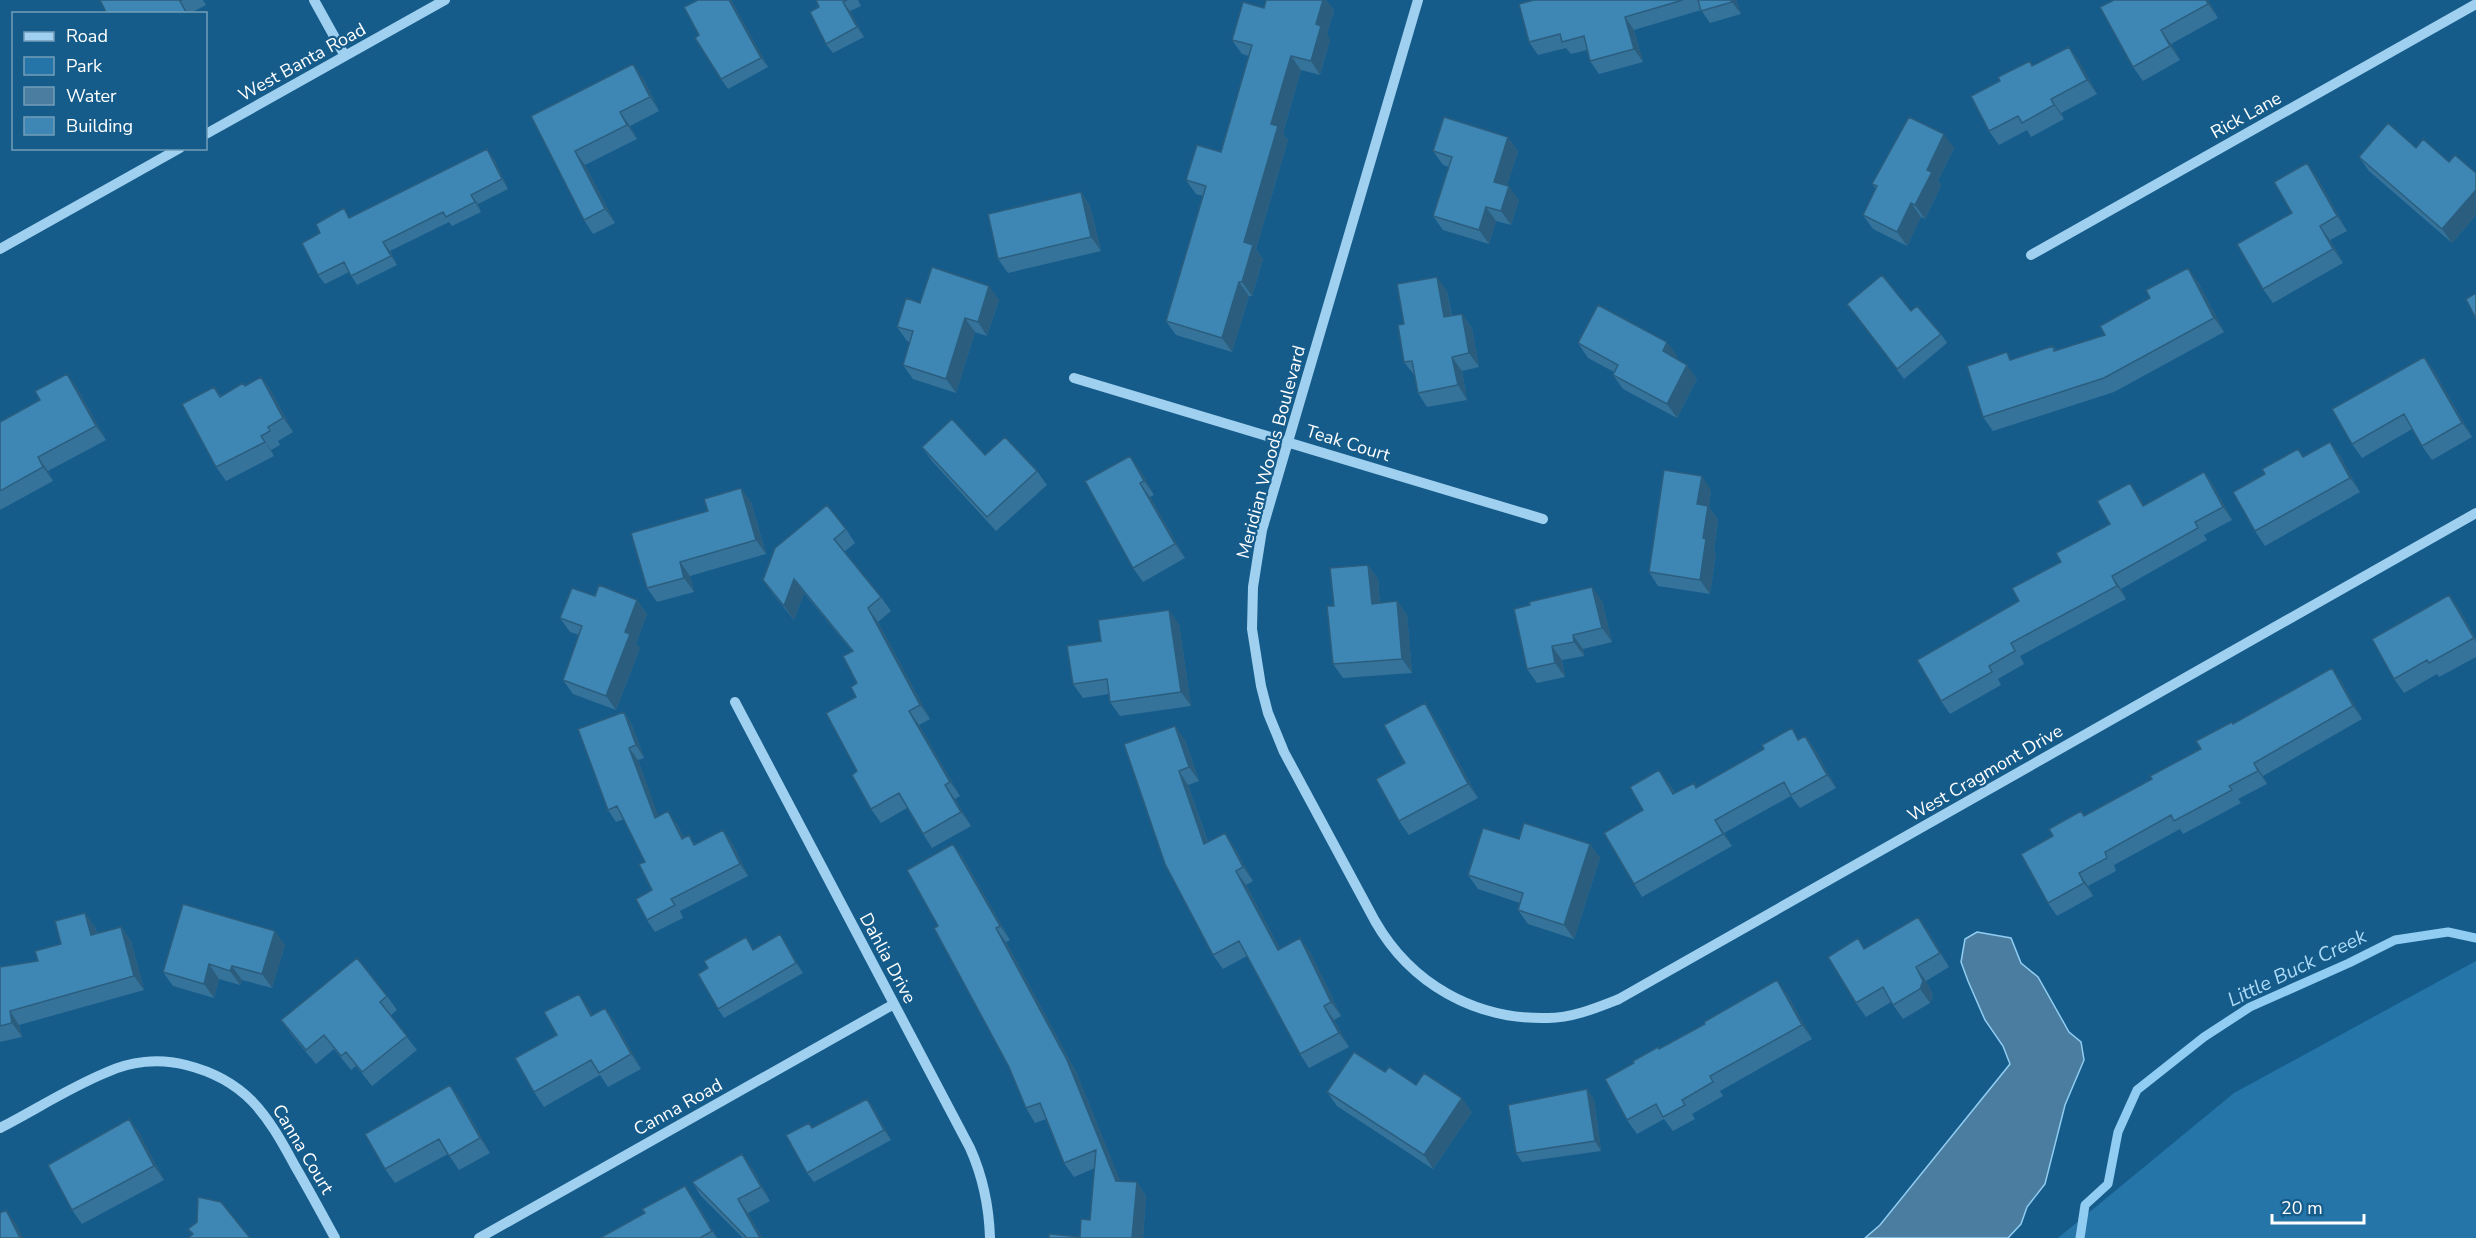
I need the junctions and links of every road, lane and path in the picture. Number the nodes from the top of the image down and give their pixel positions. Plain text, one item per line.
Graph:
1 (314, 0) edge
2 (445, 0) edge
3 (1418, 0) edge
4 (2476, 3) edge
5 (345, 56) junction
6 (207, 133) edge
7 (176, 150) edge
8 (0, 249) edge
9 (2031, 255) dead end
10 (1074, 378) dead end
11 (1289, 442) junction
12 (2476, 513) edge
13 (1543, 519) dead end
14 (735, 702) dead end
15 (894, 1004) junction
16 (1496, 1014) joint
17 (0, 1128) edge
18 (335, 1238) edge
19 (479, 1238) edge
20 (990, 1238) edge

1 - 5 street
2 - 5 street, West Banta Road
3 - 11 street, Meridian Woods Boulevard
4 - 9 street, Rick Lane
5 - 6 street, West Banta Road
7 - 8 street
10 - 11 street, Teak Court
11 - 13 street, Teak Court
11 - 16 street, Meridian Woods Boulevard
12 - 16 street, West Cragmont Drive
14 - 15 street, Dahlia Drive
15 - 19 street, Canna Road
15 - 20 street, Dahlia Drive
17 - 18 street, Canna Court

